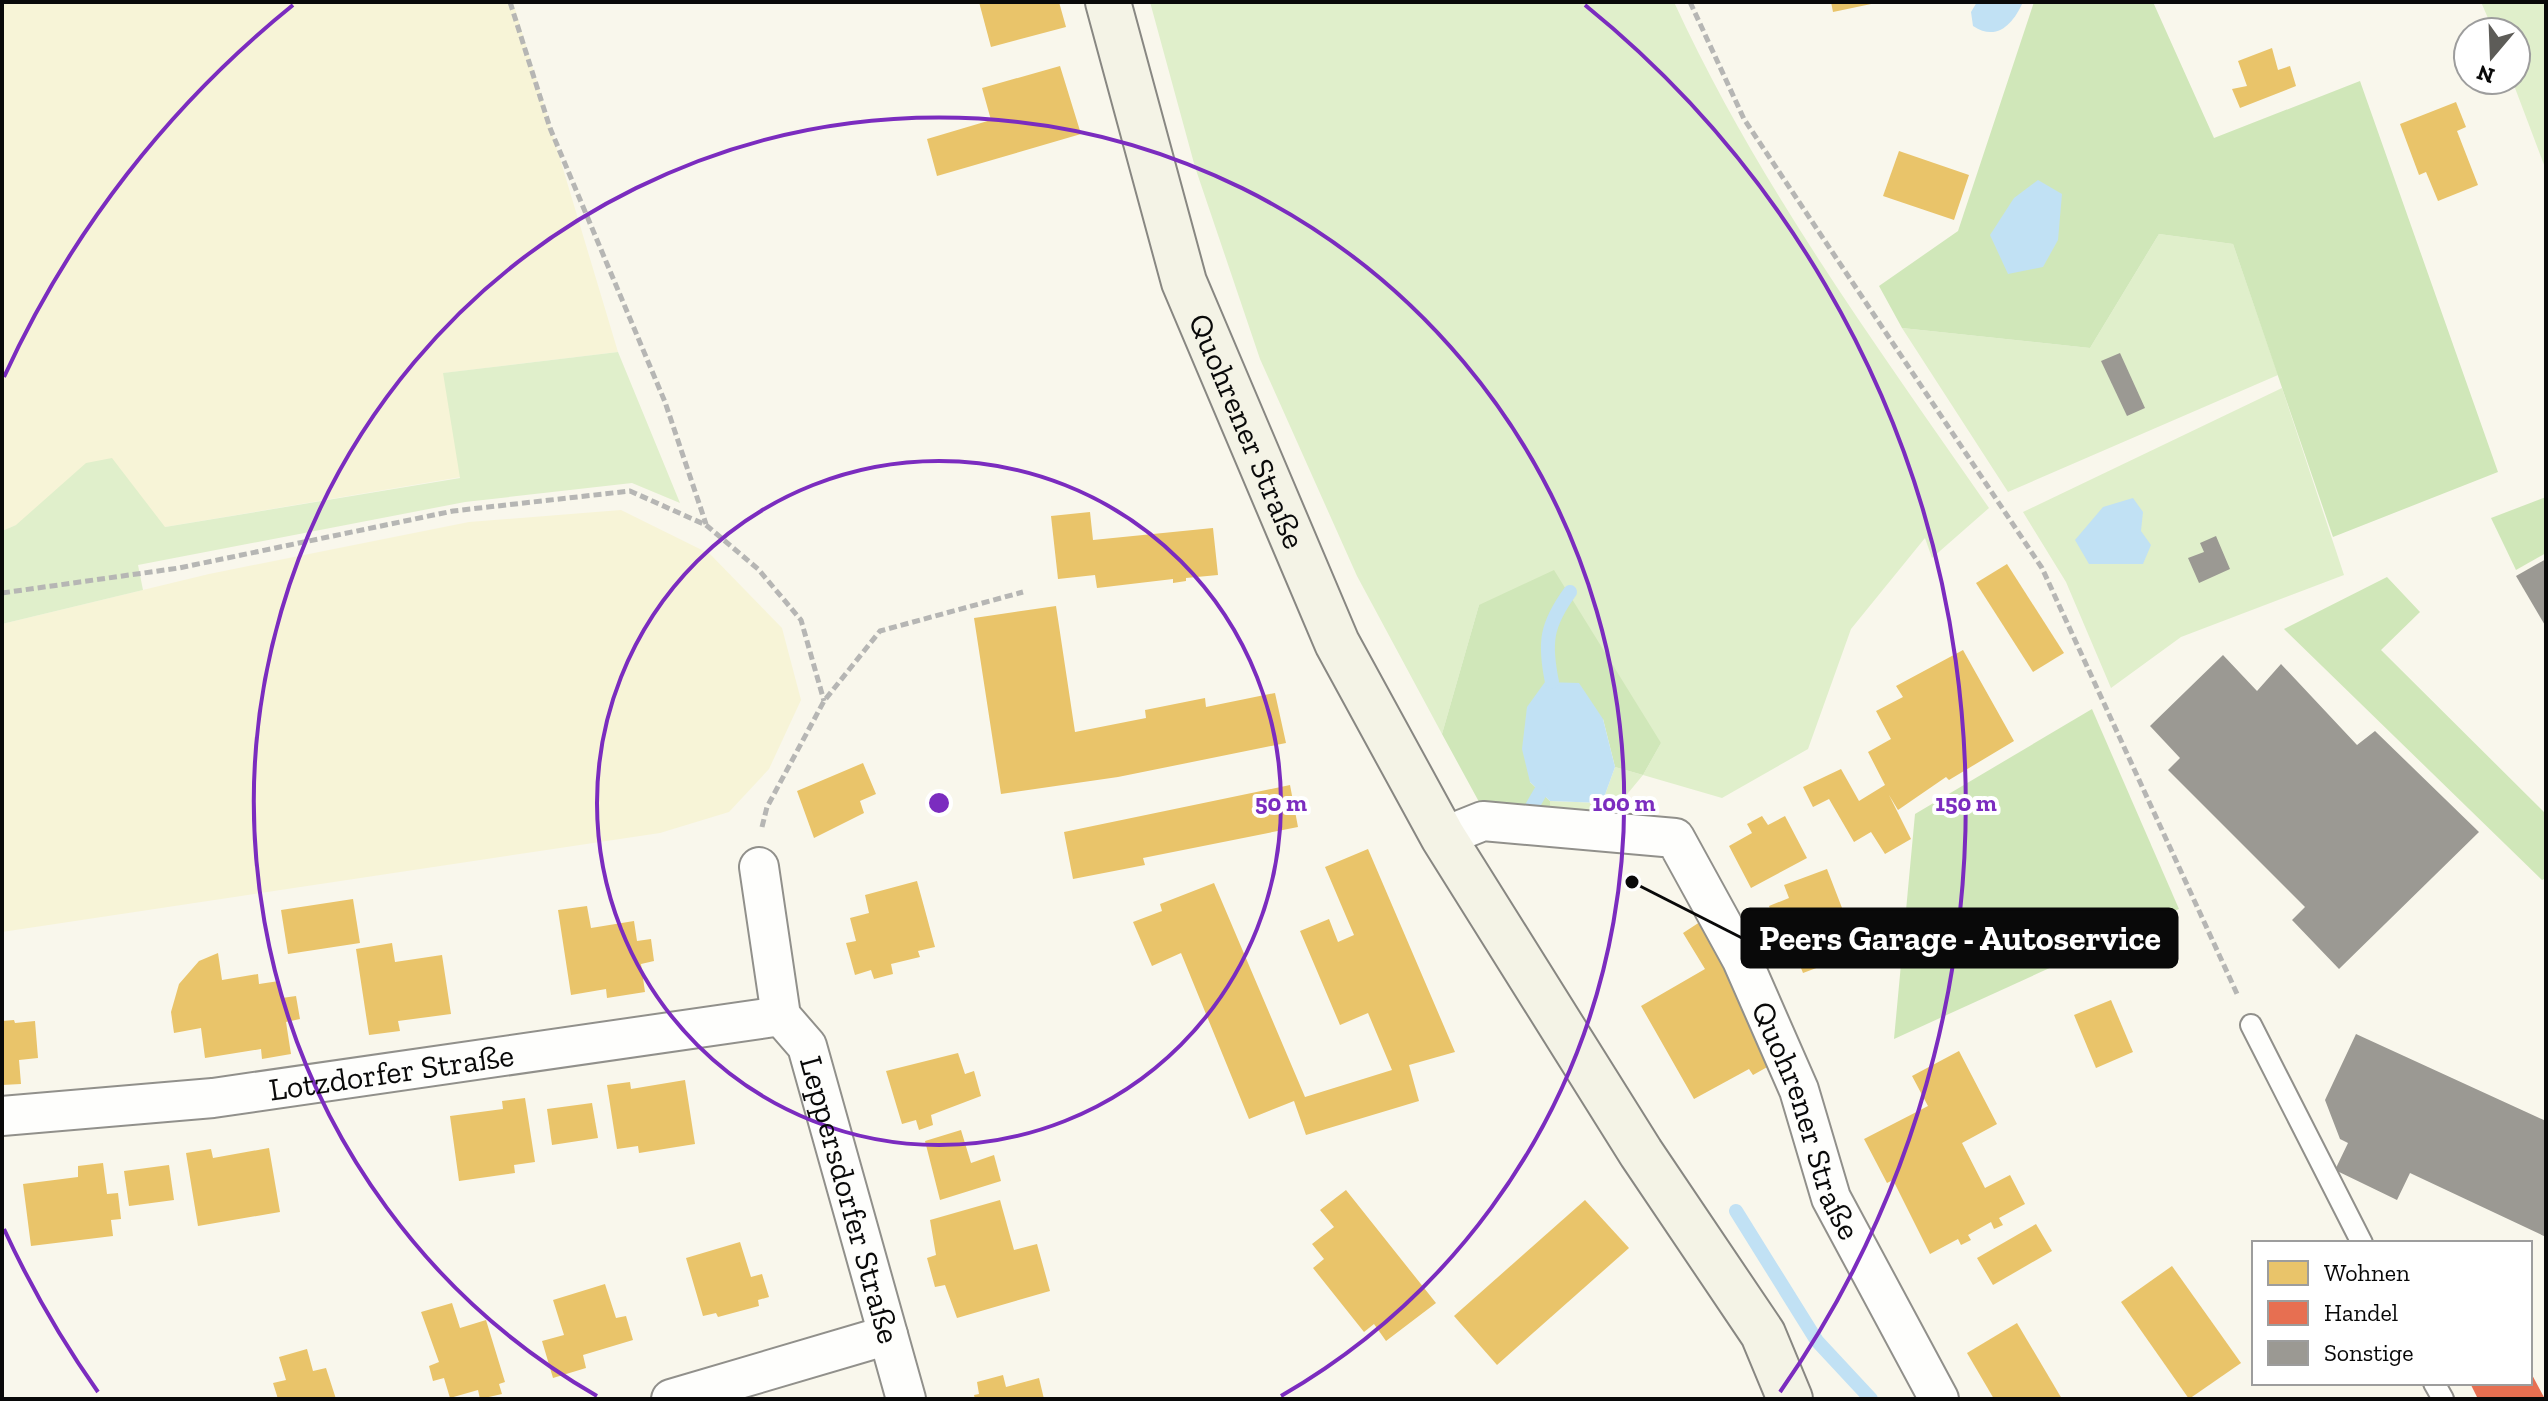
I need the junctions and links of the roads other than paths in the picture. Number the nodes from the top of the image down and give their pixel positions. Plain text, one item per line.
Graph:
1 (1108, 2) edge
2 (1443, 837) junction
3 (759, 867) dead end
4 (781, 1016) junction
5 (2251, 1025) road end
6 (2, 1116) edge
7 (2361, 1241) edge
8 (888, 1335) junction
9 (671, 1399) edge
10 (906, 1399) edge
11 (1790, 1399) edge
12 (1939, 1399) edge

1 - 2 street, Quohrener Straße
2 - 11 street, Quohrener Straße
2 - 12 street, Quohrener Straße
3 - 4 street, Leppersdorfer Straße
4 - 6 street, Lotzdorfer Straße
4 - 8 street, Leppersdorfer Straße
5 - 7 lane
8 - 9 street
8 - 10 street, Leppersdorfer Straße

